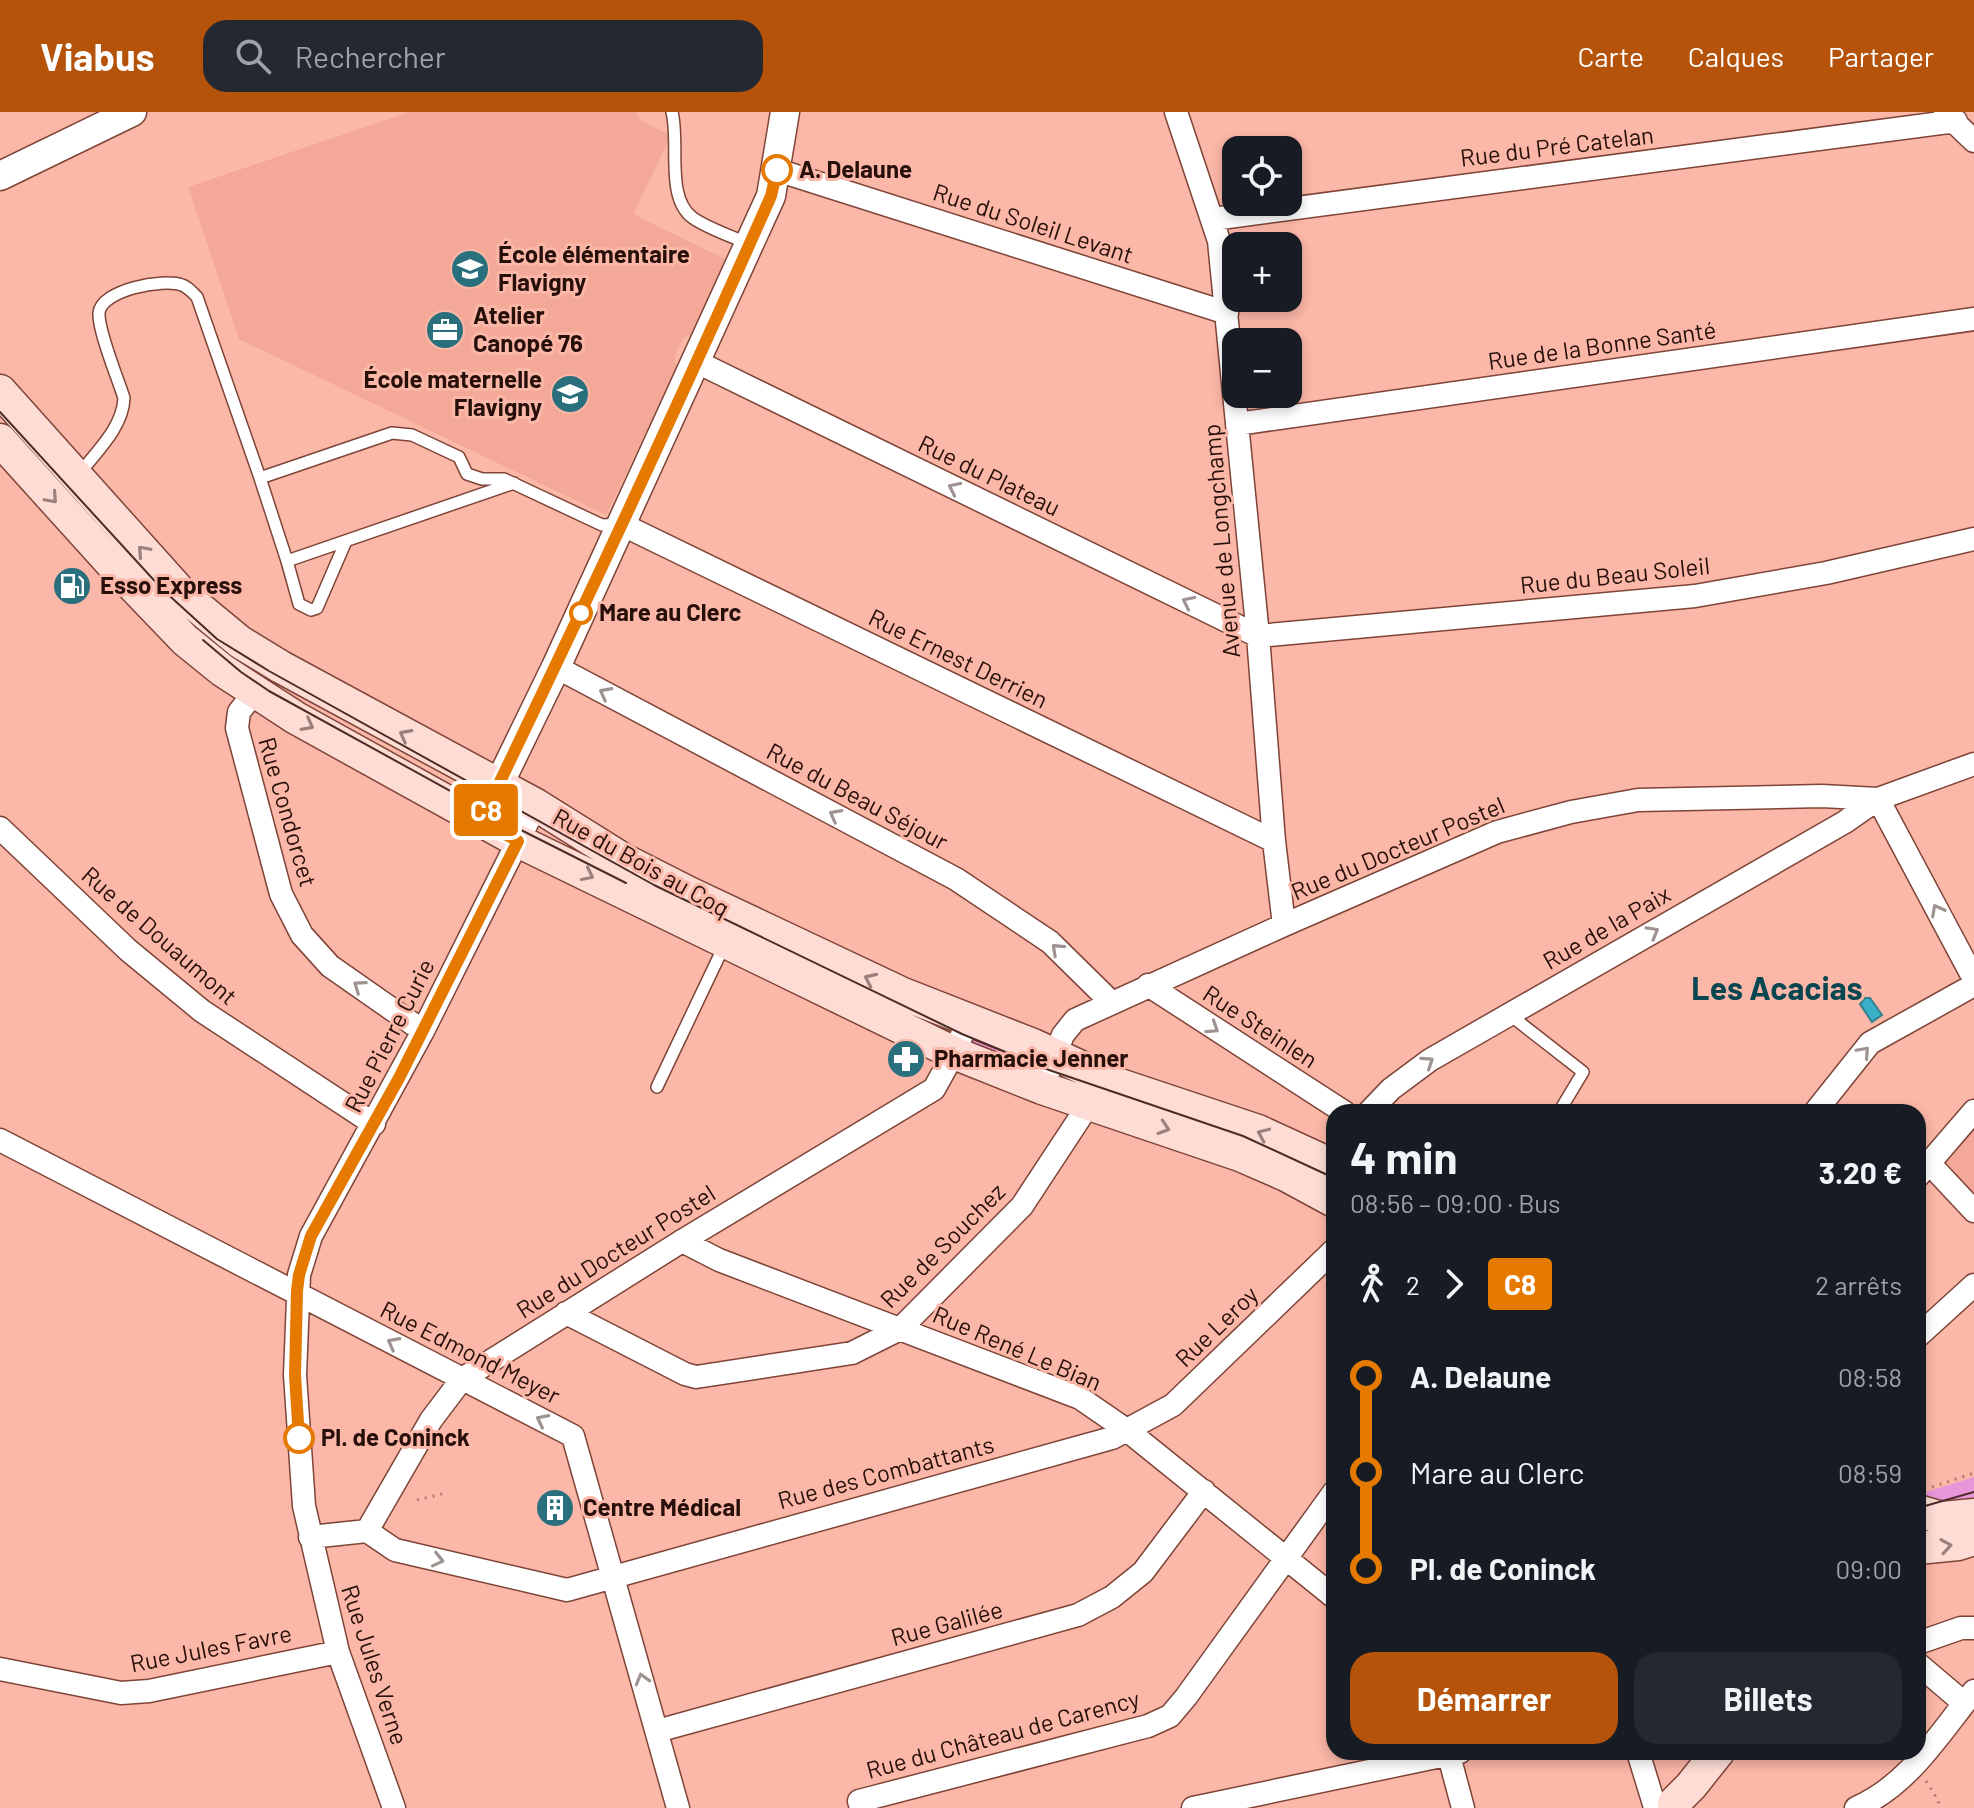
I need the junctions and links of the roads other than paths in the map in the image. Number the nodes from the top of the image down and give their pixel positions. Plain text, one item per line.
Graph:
1 (132, 112) edge
2 (672, 112) edge
3 (785, 112) edge
4 (1176, 112) edge
5 (1950, 116) edge
6 (103, 118) edge
7 (1974, 141) edge
8 (777, 170) junction
9 (0, 176) edge
10 (1213, 219) junction
11 (749, 245) junction
12 (1227, 313) junction
13 (1974, 319) edge
14 (697, 362) junction
15 (0, 391) edge
16 (1237, 424) junction
17 (0, 440) edge
18 (77, 477) junction
19 (260, 478) junction
20 (514, 483) junction
21 (621, 524) junction
22 (1974, 539) edge
23 (346, 541) junction
24 (287, 561) junction
25 (1258, 636) junction
26 (556, 667) junction
27 (254, 693) junction
28 (1974, 764) edge
29 (499, 785) junction
30 (1878, 799) junction
31 (536, 805) junction
32 (481, 821) junction
33 (0, 828) edge
34 (518, 841) junction
35 (1274, 841) junction
36 (1284, 925) junction
37 (725, 942) junction
38 (1974, 982) edge
39 (1148, 985) junction
40 (1112, 1003) junction
41 (1509, 1014) junction
42 (969, 1019) junction
43 (423, 1031) junction
44 (954, 1053) junction
45 (1055, 1054) junction
46 (657, 1087) dead end
47 (1042, 1088) junction
48 (1089, 1104) junction
49 (1332, 1104) edge
50 (1377, 1104) edge
51 (1564, 1104) edge
52 (1821, 1104) edge
53 (1974, 1111) edge
54 (374, 1124) junction
55 (0, 1140) edge
56 (1326, 1162) edge
57 (1926, 1168) edge
58 (1926, 1172) edge
59 (1326, 1197) edge
60 (1974, 1211) edge
61 (682, 1241) junction
62 (1326, 1258) edge
63 (1974, 1285) edge
64 (297, 1291) junction
65 (566, 1313) junction
66 (900, 1329) junction
67 (1926, 1329) edge
68 (462, 1379) junction
69 (1128, 1431) junction
70 (1204, 1491) junction
71 (1926, 1500) edge
72 (1326, 1503) edge
73 (1974, 1515) edge
74 (367, 1531) junction
75 (310, 1537) junction
76 (1974, 1539) edge
77 (1926, 1547) edge
78 (1286, 1556) junction
79 (611, 1576) junction
80 (1326, 1590) edge
81 (1974, 1628) edge
82 (1926, 1640) edge
83 (338, 1652) junction
84 (0, 1669) edge
85 (1926, 1669) edge
86 (1969, 1697) edge
87 (657, 1731) junction
88 (1926, 1751) edge
89 (1419, 1760) edge
90 (1453, 1760) edge
91 (1642, 1760) edge
92 (1712, 1760) edge
93 (1919, 1760) edge
94 (860, 1804) edge
95 (1665, 1806) edge
96 (394, 1808) edge
97 (678, 1808) edge
98 (1193, 1808) edge
99 (1463, 1808) edge
100 (1856, 1808) edge

1 - 6 street
2 - 11 lane
3 - 8 street
4 - 10 street, Avenue de Longchamp
5 - 7 street
5 - 10 street, Rue du Pré Catelan
6 - 9 street
8 - 11 street
8 - 12 street, Rue du Soleil Levant
10 - 12 street, Avenue de Longchamp
11 - 14 street
12 - 16 street, Avenue de Longchamp
13 - 16 street, Rue de la Bonne Santé
14 - 21 street
25 -> 14 street, Rue du Plateau
15 - 18 main road, Rue du Bois au Coq
16 - 25 street, Avenue de Longchamp
17 -> 27 main road, Rue du Bois au Coq
18 - 19 lane
29 -> 18 main road, Rue du Bois au Coq
19 - 20 lane
19 - 24 lane
20 - 21 lane
20 - 23 lane
21 - 26 street
21 - 35 street, Rue Ernest Derrien
22 - 25 street, Rue du Beau Soleil
23 - 24 lane
23 - 24 lane
25 - 35 street, Avenue de Longchamp
26 - 29 street
40 -> 26 street, Rue du Beau Séjour
27 -> 32 main road, Rue du Bois au Coq
43 -> 27 street, Rue Condorcet
28 - 30 street, Rue du Docteur Postel
29 - 31 main road, Rue du Bois au Coq
29 - 32 street
30 - 36 street, Rue du Docteur Postel
38 -> 30 street
41 -> 30 street, Rue de la Paix
31 - 34 street, Rue Pierre Curie
42 -> 31 main road, Rue du Bois au Coq
32 - 34 main road, Rue du Bois au Coq
33 - 54 street, Rue de Douaumont
34 -> 37 main road, Rue du Bois au Coq
34 - 43 street, Rue Pierre Curie
35 - 36 street, Avenue de Longchamp
36 - 39 street, Rue du Docteur Postel
37 - 44 main road, Rue du Bois au Coq
37 - 46 lane
52 -> 38 street
39 - 40 street, Rue du Docteur Postel
39 -> 49 street, Rue Steinlen
40 - 45 street, Rue du Docteur Postel
50 -> 41 street, Rue de la Paix
41 - 51 lane
42 - 44 street, Rue du Docteur Postel
42 - 45 main road, Rue du Bois au Coq
43 - 54 street, Rue Pierre Curie
44 - 47 main road, Rue du Bois au Coq
44 - 61 street, Rue du Docteur Postel
45 - 47 street, Rue du Docteur Postel
56 -> 45 main road, Rue du Bois au Coq
47 - 48 main road, Rue du Bois au Coq
48 -> 59 main road, Rue du Bois au Coq
48 - 66 street, Rue de Souchez
53 - 57 street
54 - 64 street, Rue Pierre Curie
55 - 64 street, Rue Edmond Meyer
58 - 60 street
61 - 65 street, Rue du Docteur Postel
61 - 66 street, Rue René Le Bian
62 - 69 street, Rue Leroy
63 - 67 street
68 -> 64 street, Rue Edmond Meyer
64 - 75 street, Rue Pierre Curie
65 - 66 street, Rue de Souchez
65 - 68 street, Rue du Docteur Postel
66 - 69 street, Rue René Le Bian
68 - 74 street, Rue du Docteur Postel
79 -> 68 street, Rue Edmond Meyer
69 - 70 street, Rue René Le Bian
69 - 79 street, Rue des Combattants
70 - 78 street, Rue René Le Bian
70 - 87 street, Rue Galilée
71 - 73 main road
72 - 78 street, Rue du Château de Carency
74 - 75 street
74 -> 79 street, Rue des Combattants
75 - 83 street, Rue Jules Verne
77 -> 76 main road
78 - 80 street, Rue René Le Bian
78 - 94 street, Rue du Château de Carency
87 -> 79 street, Rue Edmond Meyer
81 - 82 street
83 - 84 street, Rue Jules Favre
83 - 96 street, Rue Jules Verne
85 - 86 street
86 - 88 street
87 - 97 street, Rue Edmond Meyer
89 - 98 street
90 - 99 street
91 - 95 street
92 - 95 main road
93 - 100 street

